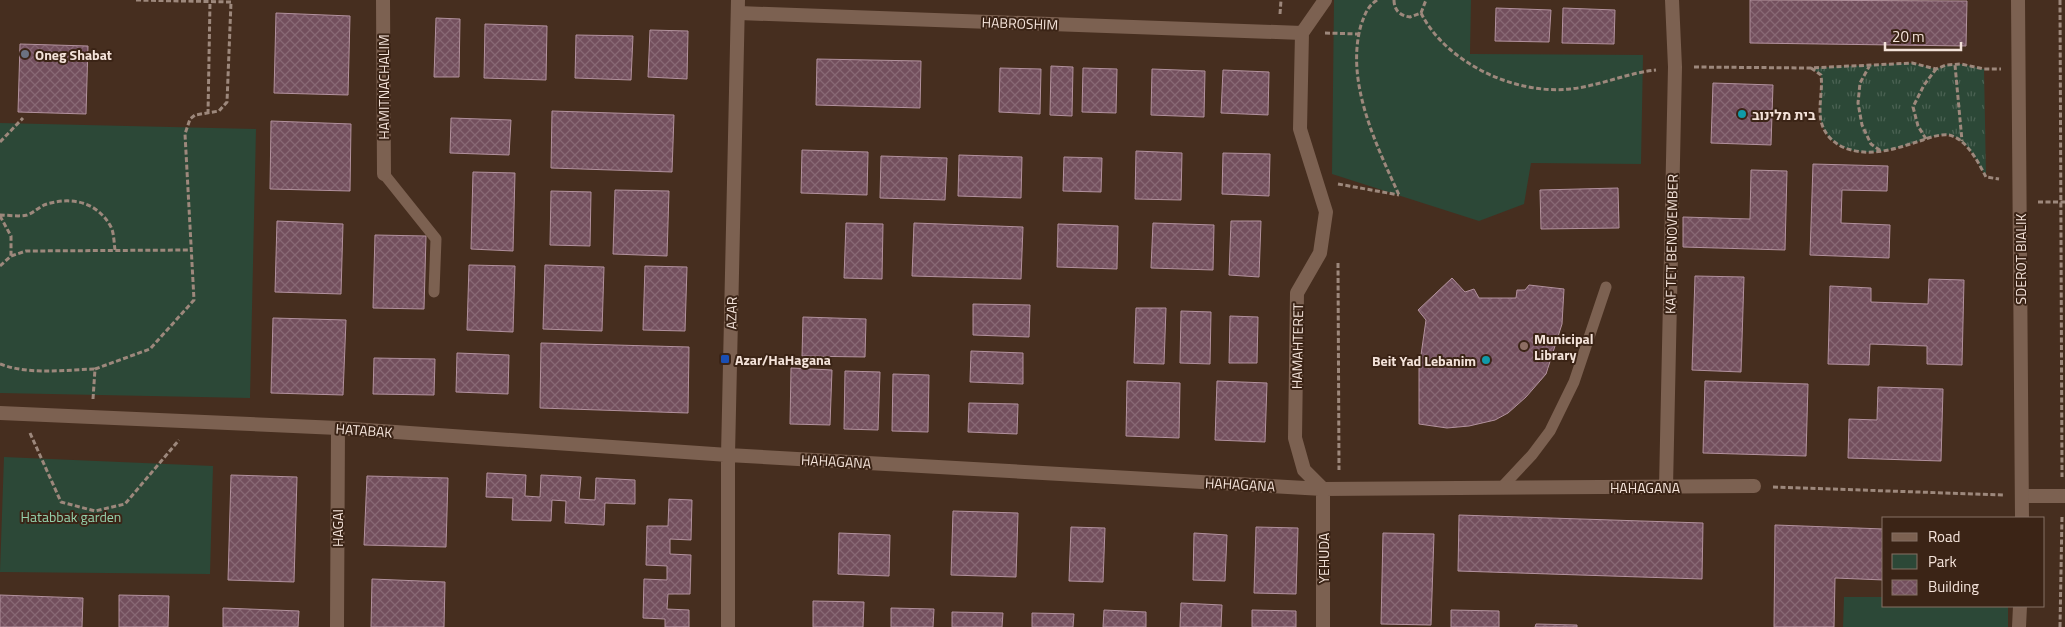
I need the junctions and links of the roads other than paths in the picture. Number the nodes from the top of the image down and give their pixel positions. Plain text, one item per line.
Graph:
1 (383, 0) edge
2 (1325, 0) edge
3 (1672, 0) edge
4 (2018, 0) edge
5 (738, 7) edge
6 (1302, 33) junction
7 (384, 174) joint
8 (1606, 287) dead end
9 (434, 292) dead end
10 (0, 413) edge
11 (338, 428) junction
12 (728, 455) junction
13 (1754, 486) road end
14 (1666, 487) junction
15 (1501, 488) junction
16 (1323, 489) junction
17 (2022, 496) junction
18 (2063, 496) edge
19 (2022, 517) edge
20 (2020, 607) edge
21 (337, 627) edge
22 (728, 627) edge
23 (1322, 627) edge
24 (2019, 627) edge

1 - 7 street, HAMITNACHALIM
2 - 6 street
3 - 14 street, KAF TET BENOVEMBER
4 - 17 street, SDEROT BIALIK
5 - 6 street, HABROSHIM
5 - 12 street, AZAR
6 - 16 street, HAMAHTERET
7 - 9 lane
8 - 15 lane
10 - 11 street, HATABAK
11 - 12 street, HATABAK
11 - 21 street, HAGAI
12 - 16 street, HAHAGANA
12 - 22 street, AZAR
13 - 14 street, HAHAGANA
14 - 15 street, HAHAGANA
15 - 16 street, HAHAGANA
16 - 23 street, YEHUDA
17 - 18 street
17 - 19 street, SDEROT BIALIK
20 - 24 street

